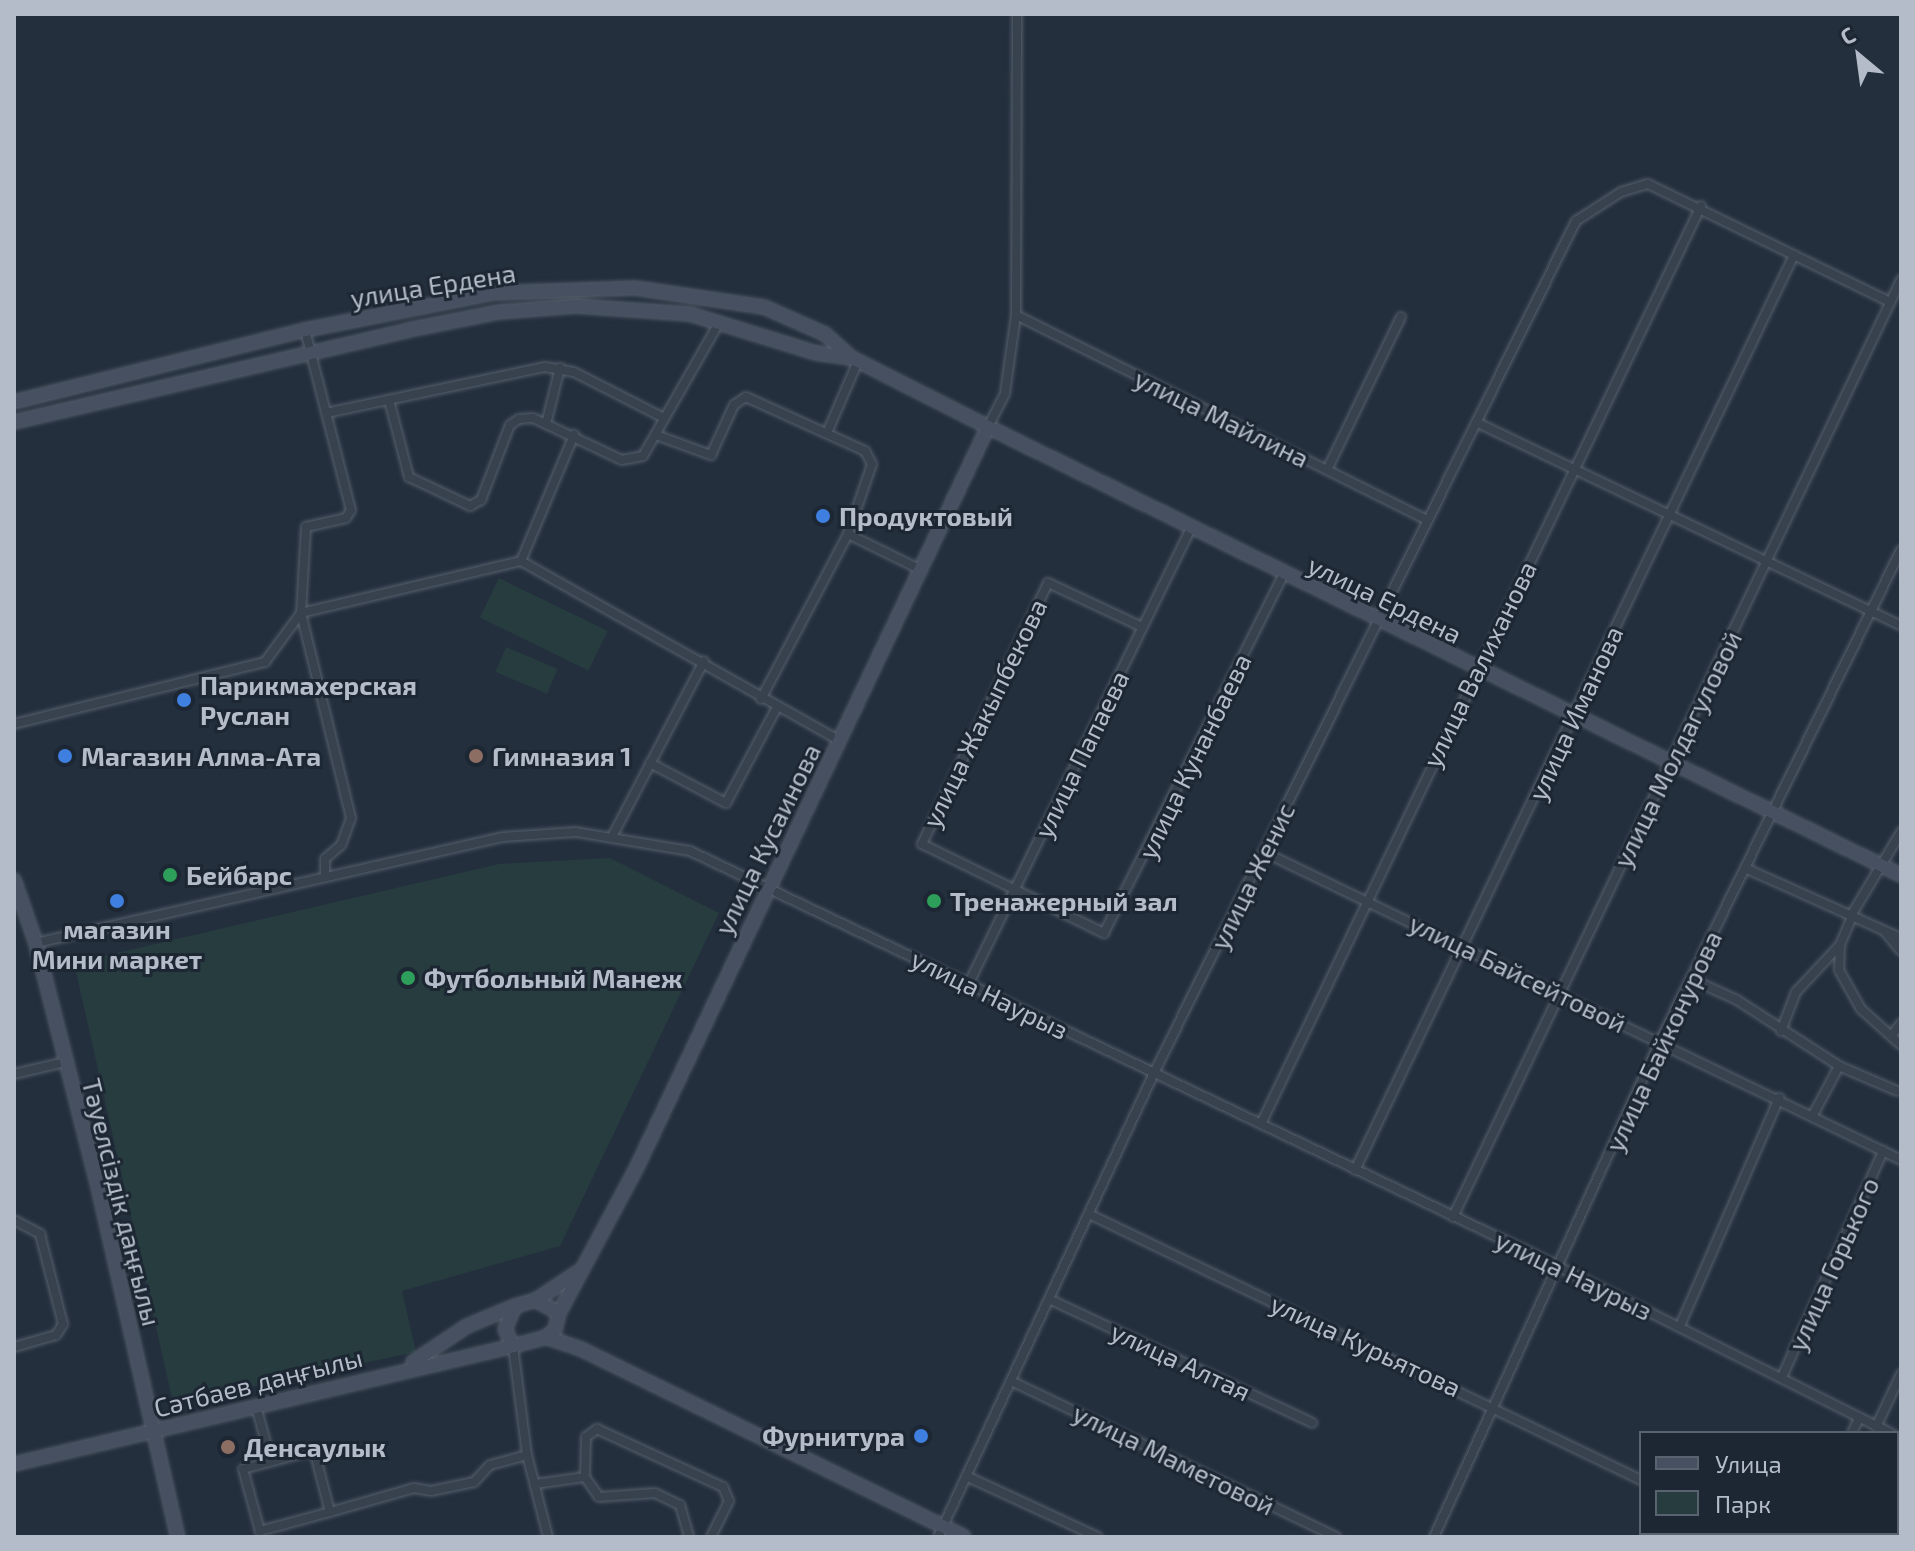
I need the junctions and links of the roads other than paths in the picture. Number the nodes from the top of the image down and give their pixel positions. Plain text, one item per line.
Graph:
1 (1017, 14) edge
2 (1701, 206) junction
3 (1794, 255) junction
4 (1901, 280) edge
5 (1890, 302) junction
6 (1016, 315) junction
7 (1401, 317) dead end
8 (721, 320) junction
9 (305, 330) junction
10 (310, 354) junction
11 (855, 360) junction
12 (560, 368) junction
13 (389, 400) junction
14 (14, 402) edge
15 (326, 413) junction
16 (664, 418) junction
17 (14, 422) edge
18 (1476, 422) junction
19 (546, 424) junction
20 (988, 427) junction
21 (827, 433) junction
22 (574, 435) junction
23 (656, 435) junction
24 (1574, 469) junction
25 (1327, 470) junction
26 (1670, 514) junction
27 (1428, 520) junction
28 (1191, 528) junction
29 (848, 534) junction
30 (1901, 550) edge
31 (521, 561) junction
32 (1767, 561) junction
33 (917, 568) junction
34 (1283, 575) junction
35 (1871, 612) junction
36 (301, 613) junction
37 (1378, 621) junction
38 (1901, 626) edge
39 (1142, 627) junction
40 (704, 661) junction
41 (1477, 667) junction
42 (761, 699) junction
43 (776, 709) junction
44 (1575, 712) junction
45 (14, 724) edge
46 (839, 740) junction
47 (1672, 761) junction
48 (650, 763) junction
49 (1772, 811) junction
50 (1901, 832) edge
51 (613, 835) junction
52 (1264, 852) junction
53 (1884, 867) junction
54 (1745, 868) junction
55 (325, 875) junction
56 (1901, 875) edge
57 (14, 880) edge
58 (766, 888) junction
59 (1015, 889) junction
60 (1366, 900) junction
61 (1853, 915) junction
62 (1883, 930) junction
63 (1901, 938) edge
64 (36, 943) junction
65 (1840, 945) junction
66 (1463, 947) junction
67 (1901, 951) edge
68 (1691, 979) junction
69 (970, 981) junction
70 (1559, 996) junction
71 (1901, 1023) edge
72 (1781, 1031) junction
73 (1891, 1036) junction
74 (1660, 1041) junction
75 (1901, 1045) edge
76 (65, 1062) junction
77 (1839, 1066) junction
78 (1155, 1071) junction
79 (14, 1074) edge
80 (1897, 1091) dead end
81 (1779, 1098) junction
82 (1813, 1115) junction
83 (1261, 1124) junction
84 (1883, 1151) junction
85 (1901, 1160) edge
86 (1355, 1170) junction
87 (1089, 1214) junction
88 (1453, 1217) junction
89 (14, 1220) edge
90 (583, 1267) junction
91 (1558, 1267) junction
92 (1049, 1299) junction
93 (536, 1300) junction
94 (515, 1306) junction
95 (559, 1317) junction
96 (1680, 1326) junction
97 (546, 1337) junction
98 (513, 1346) junction
99 (14, 1347) edge
100 (583, 1350) junction
101 (404, 1368) junction
102 (1901, 1374) edge
103 (1782, 1377) junction
104 (1011, 1381) junction
105 (1492, 1405) junction
106 (256, 1406) junction
107 (1859, 1418) junction
108 (1312, 1423) dead end
109 (1876, 1427) junction
110 (153, 1431) junction
111 (1853, 1431) edge
112 (1885, 1431) edge
113 (527, 1455) junction
114 (271, 1461) junction
115 (14, 1464) edge
116 (966, 1476) junction
117 (585, 1477) junction
118 (1639, 1479) edge
119 (535, 1484) junction
120 (330, 1512) junction
121 (941, 1532) edge
122 (178, 1537) edge
123 (548, 1537) edge
124 (689, 1537) edge
125 (711, 1537) edge
126 (964, 1537) edge
127 (1098, 1537) edge
128 (1336, 1537) edge
129 (1434, 1537) edge

1 - 6 street
2 - 3 street
2 - 18 street, улица Женис
2 - 24 street, улица Валиханова
3 - 5 street
3 - 26 street, улица Иманова
4 - 5 street, улица Молдагуловой
5 - 32 street, улица Молдагуловой
6 - 20 street
6 - 25 street, улица Майлина
7 - 25 street
8 - 10 street, улица Ердена
8 - 11 street, улица Ердена
8 - 16 street
9 - 10 street
9 - 11 street, улица Ердена
9 - 14 street, улица Ердена
10 - 15 street
10 - 17 street, улица Ердена
11 - 20 street, улица Ердена
11 - 21 street
12 - 13 street
12 - 16 street
12 - 19 street
13 - 15 street
13 - 19 street
15 - 36 street
16 - 23 street
18 - 24 street
18 - 27 street, улица Женис
19 - 22 street
20 - 28 street, улица Ердена
20 - 33 street, улица Кусаинова
21 - 23 street
21 - 29 street
22 - 23 street
22 - 31 street
24 - 26 street
24 - 41 street, улица Валиханова
25 - 27 street, улица Майлина
26 - 32 street
26 - 44 street, улица Иманова
27 - 37 street, улица Женис
28 - 34 street, улица Ердена
28 - 39 street, улица Папаева
29 - 33 street
29 - 42 street
30 - 35 street, улица Байконурова
31 - 36 street
31 - 40 street
32 - 35 street
32 - 47 street, улица Молдагуловой
33 - 46 street, улица Кусаинова
34 - 37 street, улица Ердена
34 - 59 street, улица Кунанбаева
35 - 38 street
35 - 49 street, улица Байконурова
36 - 45 street
36 - 55 street
37 - 41 street, улица Ердена
37 - 52 street, улица Женис
39 - 59 street, улица Папаева
39 - 59 street, улица Жакыпбекова
40 - 42 street
40 - 48 street
41 - 44 street, улица Ердена
41 - 60 street, улица Валиханова
42 - 43 street
43 - 46 street
43 - 48 street
44 - 47 street, улица Ердена
44 - 66 street, улица Иманова
46 - 58 street, улица Кусаинова
47 - 49 street, улица Ердена
47 - 70 street, улица Молдагуловой
48 - 51 street
49 - 53 street, улица Ердена
49 - 54 street, улица Байконурова
50 - 53 street
51 - 55 street, улица Наурыз
51 - 58 street, улица Наурыз
52 - 60 street, улица Байсейтовой
52 - 78 street, улица Женис
53 - 56 street, улица Ердена
53 - 61 street
54 - 61 street
54 - 68 street, улица Байконурова
55 - 64 street, улица Наурыз
57 - 64 street, Тәуелсіздік даңғылы
58 - 69 street, улица Наурыз
58 - 90 street, улица Кусаинова
59 - 69 street, улица Папаева
60 - 66 street, улица Байсейтовой
60 - 83 street, улица Валиханова
61 - 62 street
61 - 65 street
62 - 63 street
62 - 67 street
64 - 76 street, Тәуелсіздік даңғылы
65 - 72 street
65 - 73 street
66 - 70 street, улица Байсейтовой
66 - 86 street, улица Иманова
68 - 72 street
68 - 74 street, улица Байконурова
69 - 78 street, улица Наурыз
70 - 74 street, улица Байсейтовой
70 - 88 street, улица Молдагуловой
71 - 73 street
72 - 77 street
73 - 75 street
74 - 81 street, улица Байсейтовой
74 - 91 street, улица Байконурова
76 - 79 street
76 - 110 street, Тәуелсіздік даңғылы
77 - 80 street
77 - 82 street
78 - 83 street, улица Наурыз
78 - 87 street, улица Женис
81 - 82 street, улица Байсейтовой
81 - 96 street
82 - 84 street, улица Байсейтовой
83 - 86 street, улица Наурыз
84 - 85 street, улица Байсейтовой
84 - 103 street, улица Горького
86 - 88 street, улица Наурыз
87 - 92 street, улица Женис
87 - 105 street, улица Курьятова
88 - 91 street, улица Наурыз
89 - 99 street
90 - 93 street
90 - 95 street, улица Кусаинова
91 - 96 street, улица Наурыз
91 - 105 street, улица Байконурова
92 - 104 street, улица Женис
92 - 108 street, улица Алтая
93 - 94 street
93 - 95 street
94 - 98 street
94 - 101 street
95 - 97 street, улица Кусаинова
95 - 100 street
96 - 103 street, улица Наурыз
97 - 98 street, Сәтбаев даңғылы
97 - 100 street
98 - 101 street, Сәтбаев даңғылы
98 - 113 street
100 - 121 street
101 - 106 street, Сәтбаев даңғылы
102 - 109 street
103 - 107 street, улица Наурыз
104 - 116 street, улица Женис
104 - 128 street, улица Маметовой
105 - 118 street, улица Курьятова
105 - 129 street, улица Байконурова
106 - 110 street, Сәтбаев даңғылы
106 - 114 street
107 - 109 street, улица Наурыз
107 - 111 street
109 - 112 street, улица Наурыз
110 - 115 street, Сәтбаев даңғылы
110 - 122 street, Тәуелсіздік даңғылы
113 - 119 street
113 - 120 street
114 - 120 street
114 - 120 street
116 - 121 street, улица Женис
116 - 127 street
117 - 119 street
117 - 124 street
117 - 125 street
119 - 123 street
121 - 126 street

